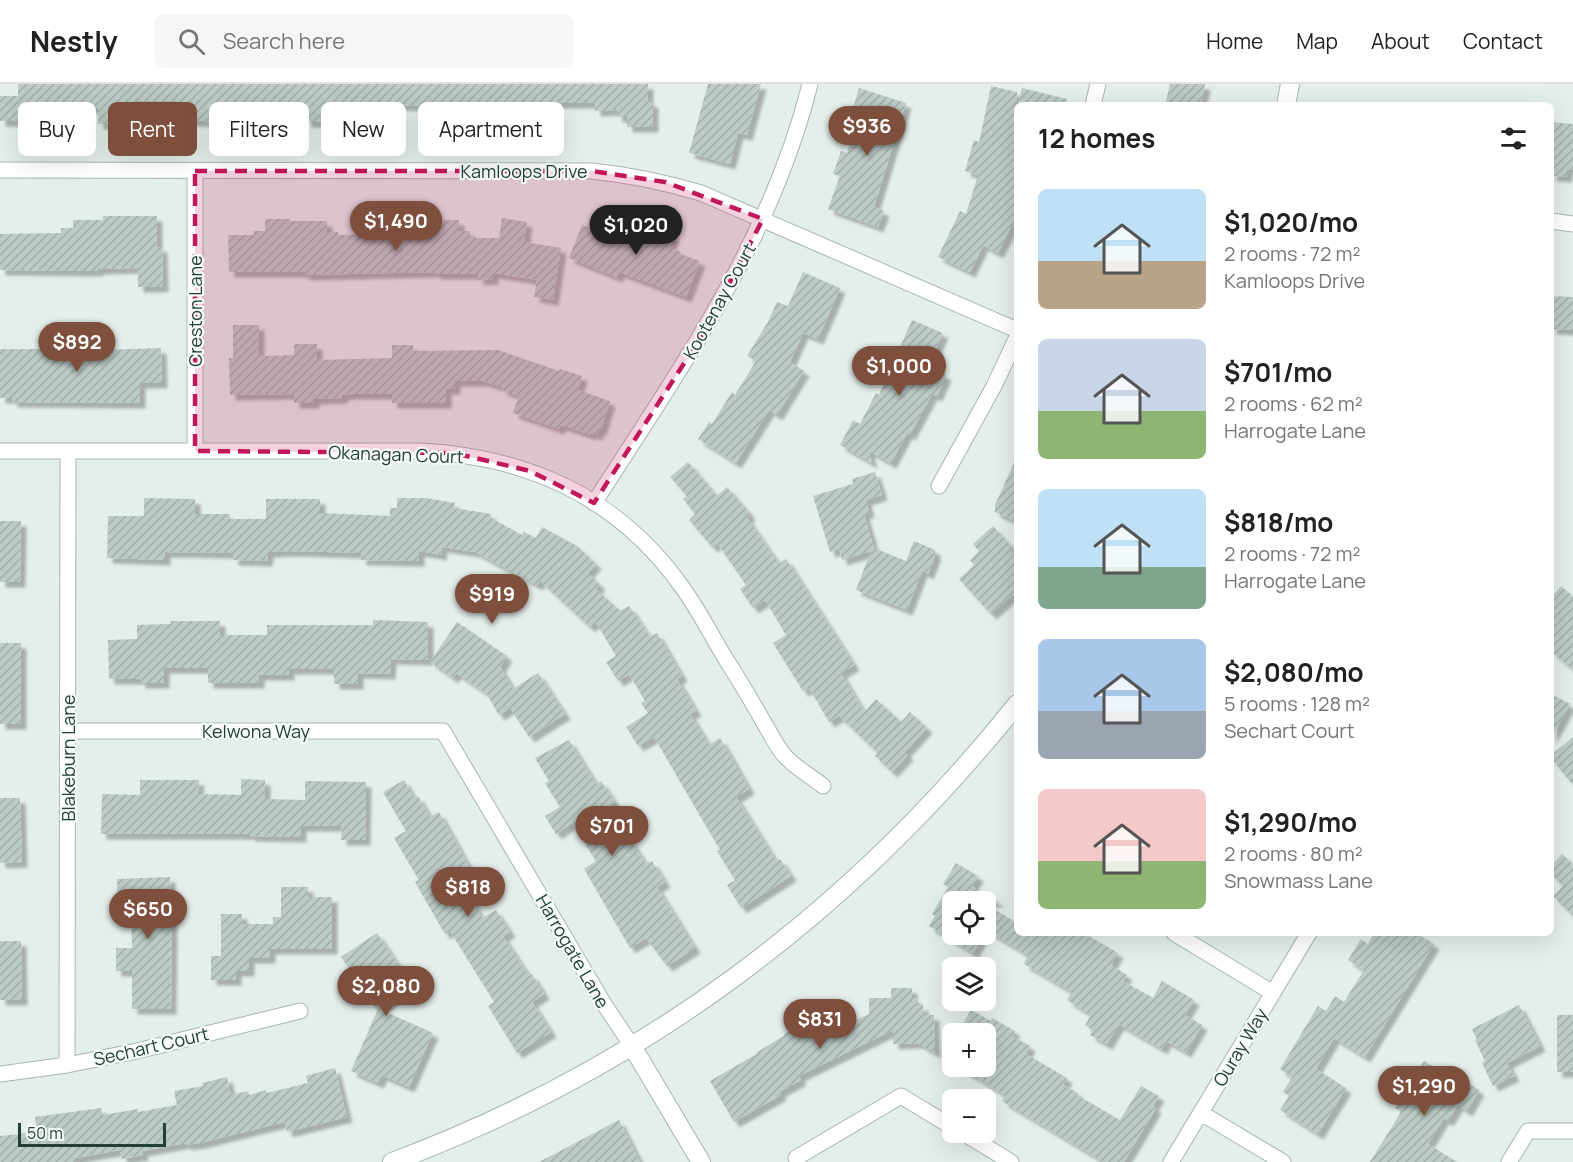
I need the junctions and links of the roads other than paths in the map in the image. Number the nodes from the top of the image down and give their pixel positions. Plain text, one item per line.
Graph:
1 (810, 84) edge
2 (1098, 84) edge
3 (1290, 84) edge
4 (1094, 102) edge
5 (1287, 102) edge
6 (0, 170) edge
7 (195, 171) junction
8 (763, 219) junction
9 (1554, 221) edge
10 (1573, 224) edge
11 (1014, 329) edge
12 (1014, 343) edge
13 (0, 451) edge
14 (68, 451) junction
15 (195, 451) junction
16 (939, 486) dead end
17 (594, 503) junction
18 (1014, 708) edge
19 (68, 731) junction
20 (443, 731) joint
21 (824, 786) dead end
22 (1179, 936) edge
23 (1307, 936) edge
24 (1273, 993) junction
25 (300, 1011) dead end
26 (632, 1046) junction
27 (67, 1065) junction
28 (0, 1074) edge
29 (1201, 1113) junction
30 (942, 1121) edge
31 (1573, 1131) edge
32 (980, 1143) edge
33 (796, 1158) dead end
34 (392, 1162) edge
35 (701, 1162) edge
36 (1011, 1162) edge
37 (1171, 1162) edge
38 (1283, 1162) edge
39 (1509, 1162) edge

1 - 8 street, Kootenay Court
2 - 4 street
3 - 5 street
6 - 7 street, Kamloops Drive
7 - 8 street, Kamloops Drive
7 - 15 street, Creston Lane
8 - 11 street, Kamloops Drive
8 - 17 street, Kootenay Court
9 - 10 street
12 - 16 street
13 - 14 street, Okanagan Court
14 - 15 street, Okanagan Court
14 - 19 street, Blakeburn Lane
15 - 17 street, Okanagan Court
17 - 21 street, Okanagan Court
18 - 26 street
19 - 20 street, Kelwona Way
19 - 27 street, Blakeburn Lane
20 - 26 street, Harrogate Lane
22 - 24 street
23 - 24 street, Ouray Way
24 - 29 street, Ouray Way
25 - 27 street, Sechart Court
26 - 34 street
26 - 35 street
27 - 28 street, Sechart Court
29 - 37 street, Ouray Way
29 - 38 street
30 - 33 street
31 - 39 street
32 - 36 street

